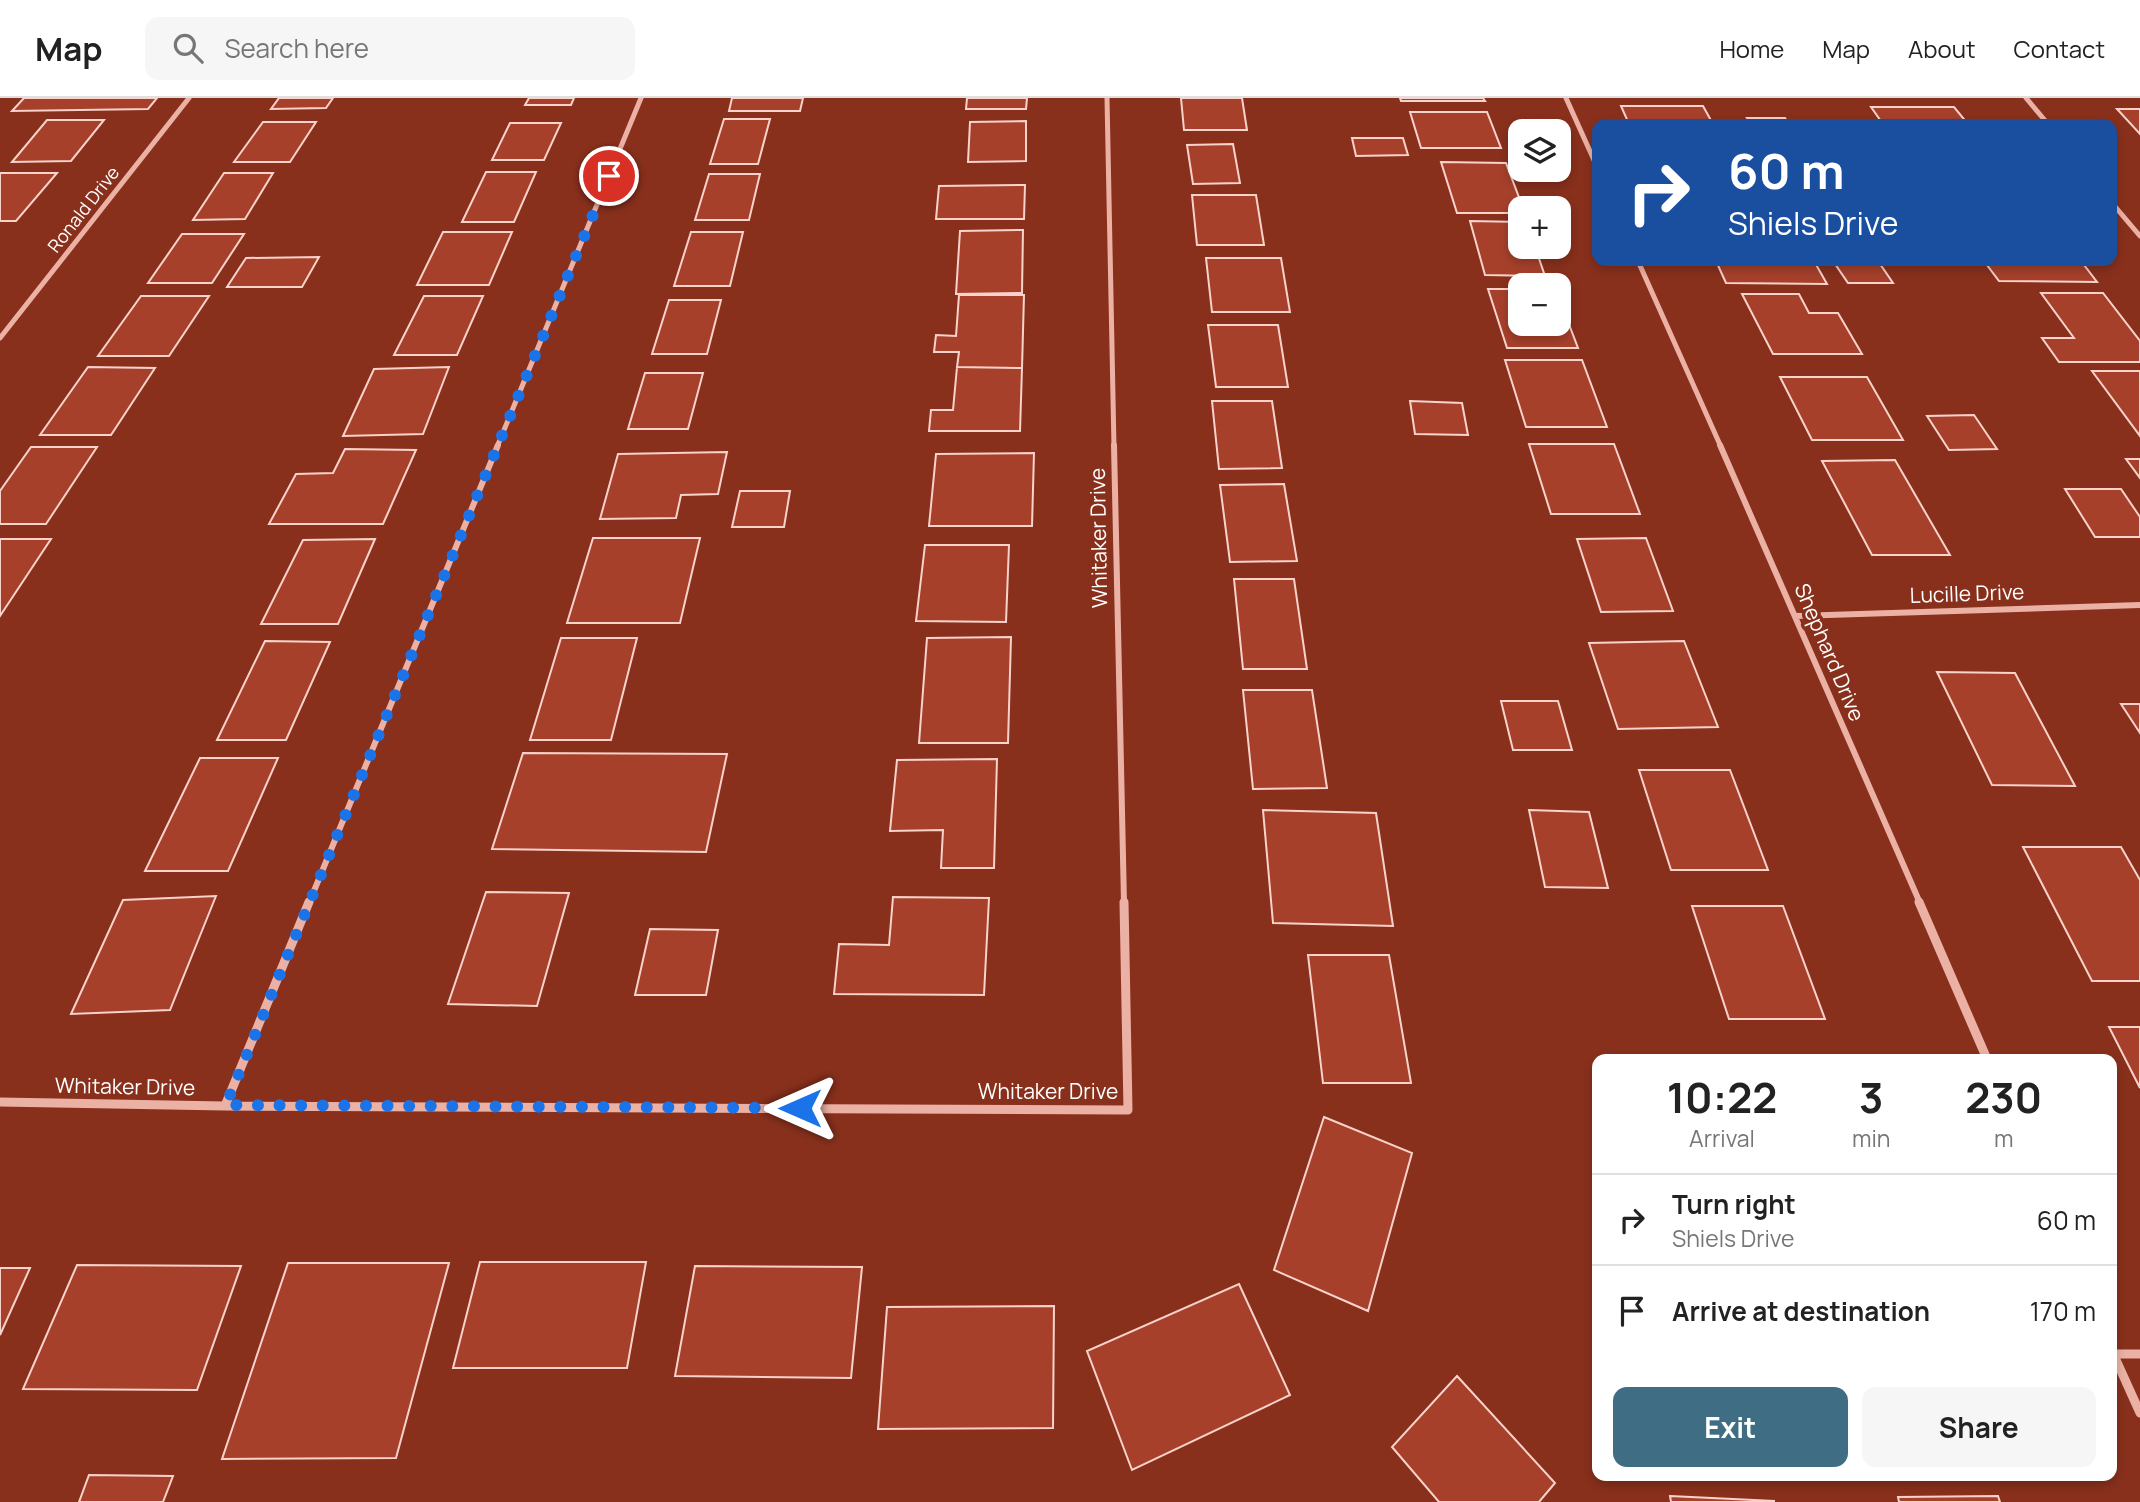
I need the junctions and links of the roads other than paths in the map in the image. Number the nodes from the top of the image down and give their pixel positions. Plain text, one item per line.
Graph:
1 (189, 98) edge
2 (641, 98) edge
3 (1107, 98) edge
4 (1566, 98) edge
5 (2026, 98) edge
6 (2044, 119) edge
7 (1592, 156) edge
8 (2117, 208) edge
9 (2140, 236) edge
10 (1640, 266) edge
11 (0, 338) edge
12 (2140, 606) edge
13 (1796, 616) junction
14 (1985, 1054) edge
15 (0, 1101) edge
16 (226, 1105) junction
17 (2117, 1352) edge
18 (2140, 1354) edge
19 (2117, 1361) edge
20 (2140, 1413) edge

1 - 11 street, Ronald Drive
2 - 16 street
3 - 16 street, Whitaker Drive
4 - 7 street
5 - 6 street
8 - 9 street
10 - 13 street, Shephard Drive
12 - 13 street, Lucille Drive
13 - 14 street, Shephard Drive
15 - 16 street, Whitaker Drive
17 - 18 street
19 - 20 street

